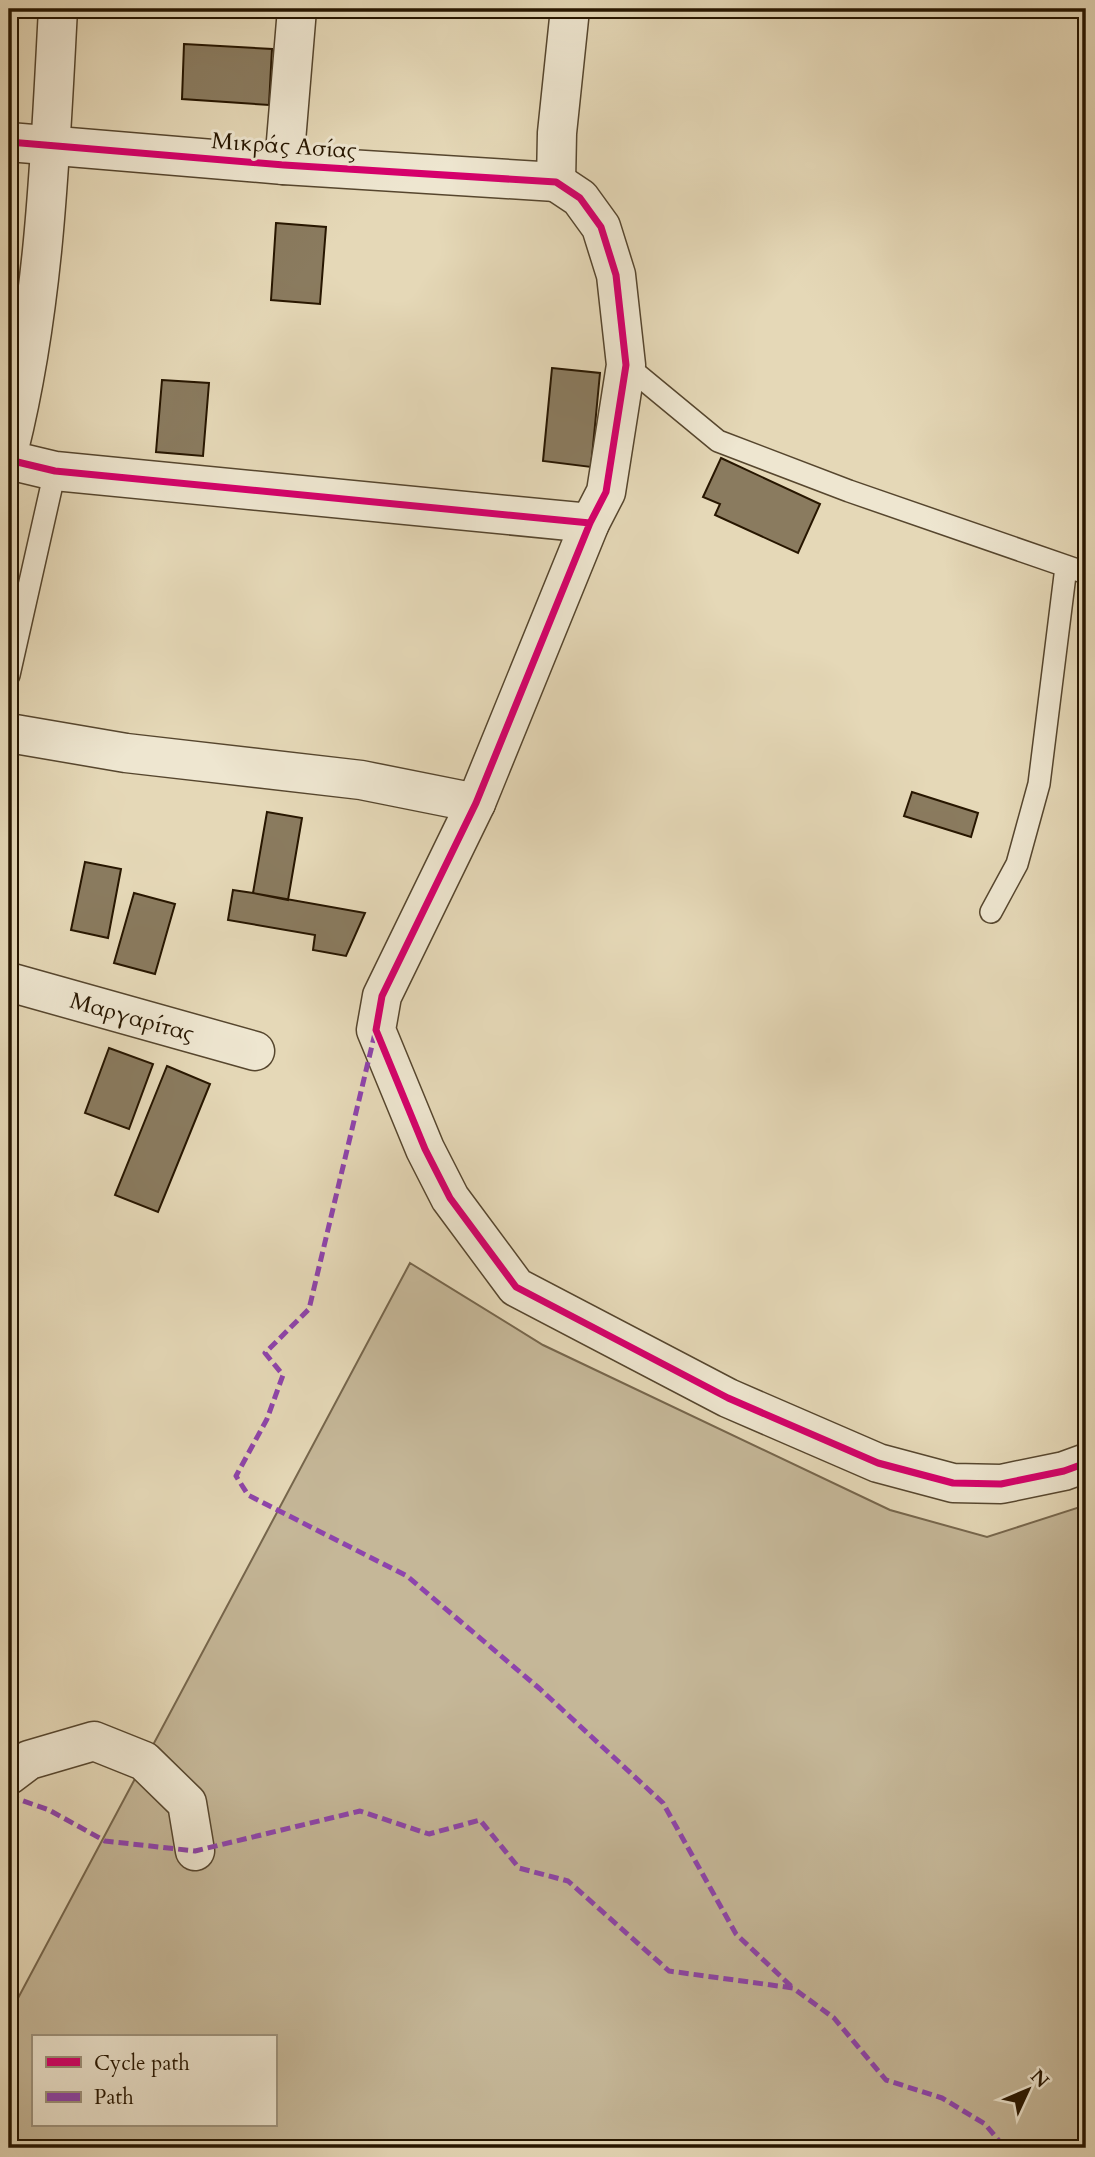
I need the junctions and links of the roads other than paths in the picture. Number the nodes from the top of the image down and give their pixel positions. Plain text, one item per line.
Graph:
1 (58, 9) edge
2 (297, 9) edge
3 (570, 9) edge
4 (9, 142) edge
5 (51, 146) junction
6 (284, 165) junction
7 (556, 182) junction
8 (626, 365) junction
9 (9, 449) edge
10 (9, 460) edge
11 (55, 471) junction
12 (590, 523) junction
13 (1076, 570) edge
14 (9, 675) edge
15 (9, 733) edge
16 (476, 803) junction
17 (990, 912) dead end
18 (9, 982) edge
19 (255, 1051) dead end
20 (1086, 1463) edge
21 (9, 1775) edge
22 (195, 1850) dead end

1 - 5 street
2 - 6 street
3 - 7 street
4 - 5 street, Μικράς Ασίας
5 - 6 street, Μικράς Ασίας
5 - 9 street
6 - 7 street, Μικράς Ασίας
7 - 8 street
8 - 12 street
8 - 13 lane
10 - 11 street
11 - 12 street
11 - 14 lane
12 - 16 street
13 - 17 lane
15 - 16 street
16 - 20 street
18 - 19 street, Μαργαρίτας
21 - 22 street

